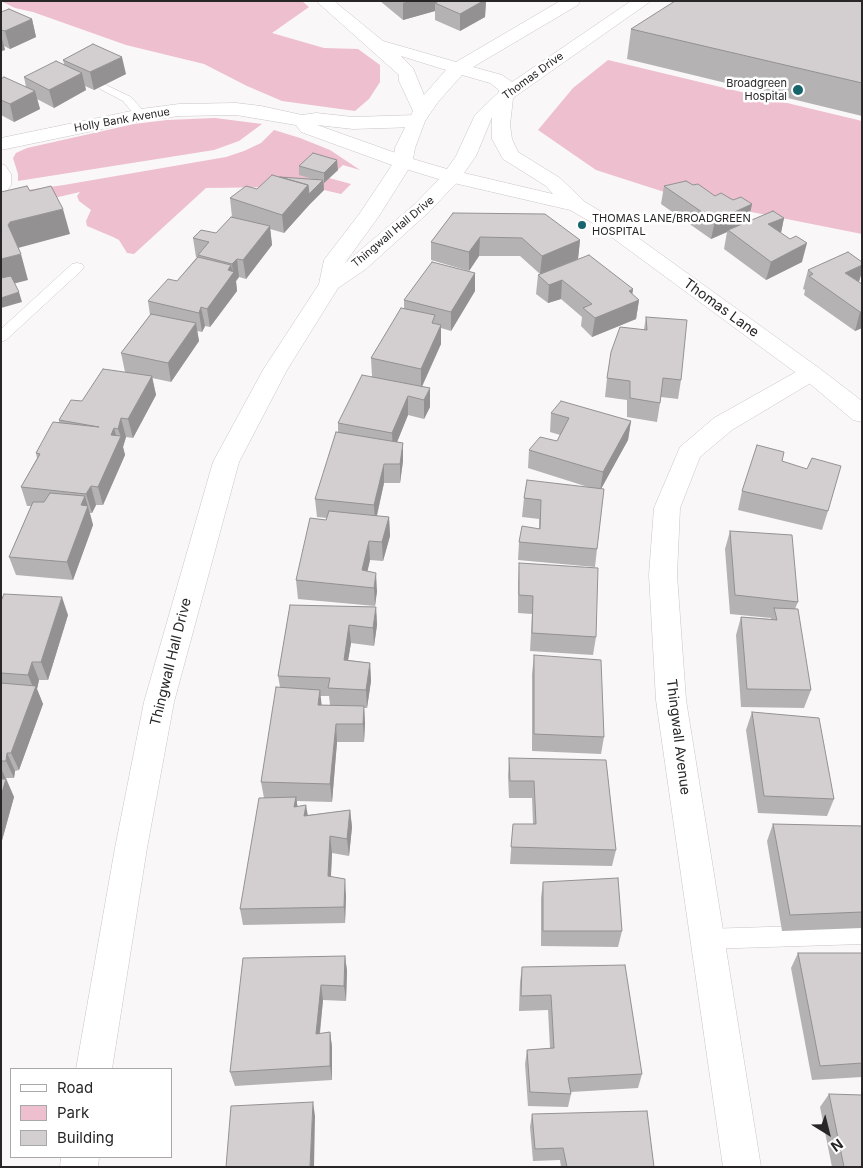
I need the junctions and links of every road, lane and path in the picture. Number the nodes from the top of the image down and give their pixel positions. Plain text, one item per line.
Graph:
1 (324, 1) edge
2 (572, 1) edge
3 (643, 1) edge
4 (374, 42) junction
5 (460, 68) junction
6 (104, 88) dead end
7 (506, 95) junction
8 (141, 115) junction
9 (419, 116) junction
10 (302, 121) junction
11 (1, 144) edge
12 (403, 162) junction
13 (1, 168) edge
14 (452, 177) junction
15 (1, 189) edge
16 (578, 206) junction
17 (77, 267) dead end
18 (330, 284) junction
19 (1, 337) edge
20 (811, 374) junction
21 (862, 414) edge
22 (862, 934) edge
23 (706, 939) junction
24 (94, 1068) edge
25 (742, 1167) edge

1 - 4 street
2 - 5 street
3 - 7 street, Thomas Drive
4 - 5 street
4 - 9 street
5 - 7 street
5 - 9 street
6 - 8 lane
7 - 14 street, Thomas Drive
7 - 16 street, Thomas Lane
8 - 10 street, Holly Bank Avenue
8 - 11 street, Holly Bank Avenue
9 - 10 street, Holly Bank Avenue
9 - 12 street
10 - 12 street, Holly Bank Avenue
12 - 14 street, Thomas Lane
12 - 18 street, Thingwall Hall Drive
13 - 15 lane
14 - 16 street, Thomas Lane
14 - 18 street, Thingwall Hall Drive
16 - 20 street, Thomas Lane
17 - 19 lane
18 - 24 street, Thingwall Hall Drive
20 - 21 street, Thomas Lane
20 - 23 street, Thingwall Avenue
22 - 23 lane
23 - 25 street, Thingwall Avenue

